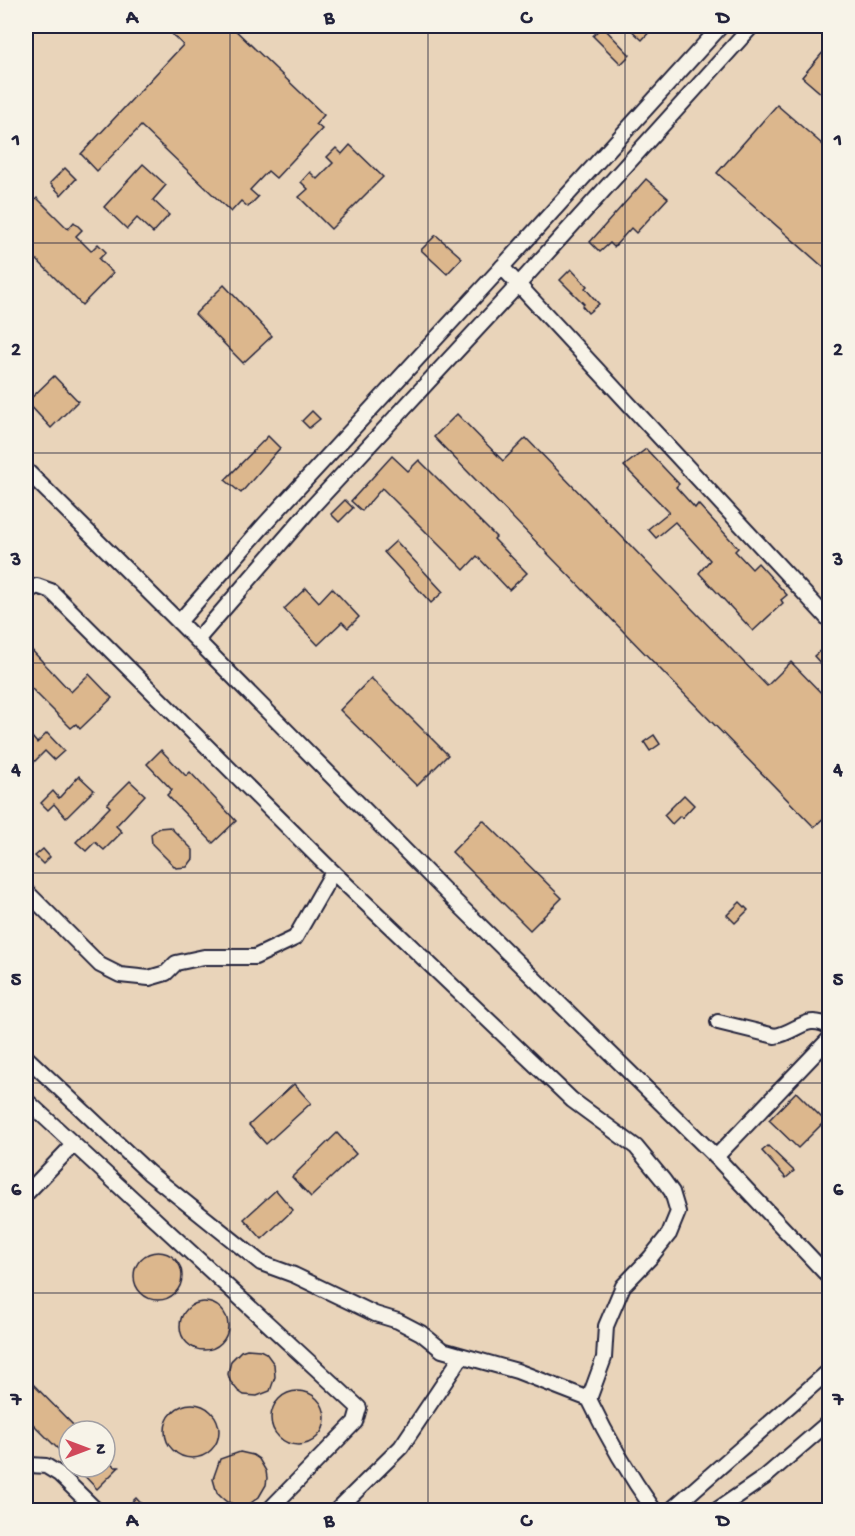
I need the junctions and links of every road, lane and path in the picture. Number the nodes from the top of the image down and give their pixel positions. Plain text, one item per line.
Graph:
1 (721, 26) edge
2 (752, 26) edge
3 (502, 267) junction
4 (518, 285) junction
5 (26, 470) edge
6 (26, 592) edge
7 (830, 621) edge
8 (179, 622) junction
9 (196, 640) junction
10 (333, 872) junction
11 (26, 891) edge
12 (718, 1022) dead end
13 (830, 1027) edge
14 (830, 1038) edge
15 (26, 1057) edge
16 (26, 1100) edge
17 (73, 1145) junction
18 (716, 1158) junction
19 (26, 1194) edge
20 (830, 1278) edge
21 (462, 1356) junction
22 (830, 1370) edge
23 (589, 1399) junction
24 (830, 1421) edge
25 (27, 1465) edge
26 (96, 1510) edge
27 (269, 1510) edge
28 (337, 1510) edge
29 (654, 1510) edge
30 (671, 1510) edge
31 (717, 1510) edge

1 - 3 street
2 - 4 street
3 - 4 street
3 - 8 street
4 - 7 street
4 - 9 street
5 - 8 street
6 - 10 street
8 - 9 street
9 - 18 street
10 - 11 street
10 - 23 street
12 - 13 street
14 - 18 street
15 - 21 street
16 - 17 street
17 - 19 street
17 - 27 street
18 - 20 street
21 - 23 street
21 - 28 street
22 - 30 street
23 - 29 street
24 - 31 street
25 - 26 street

